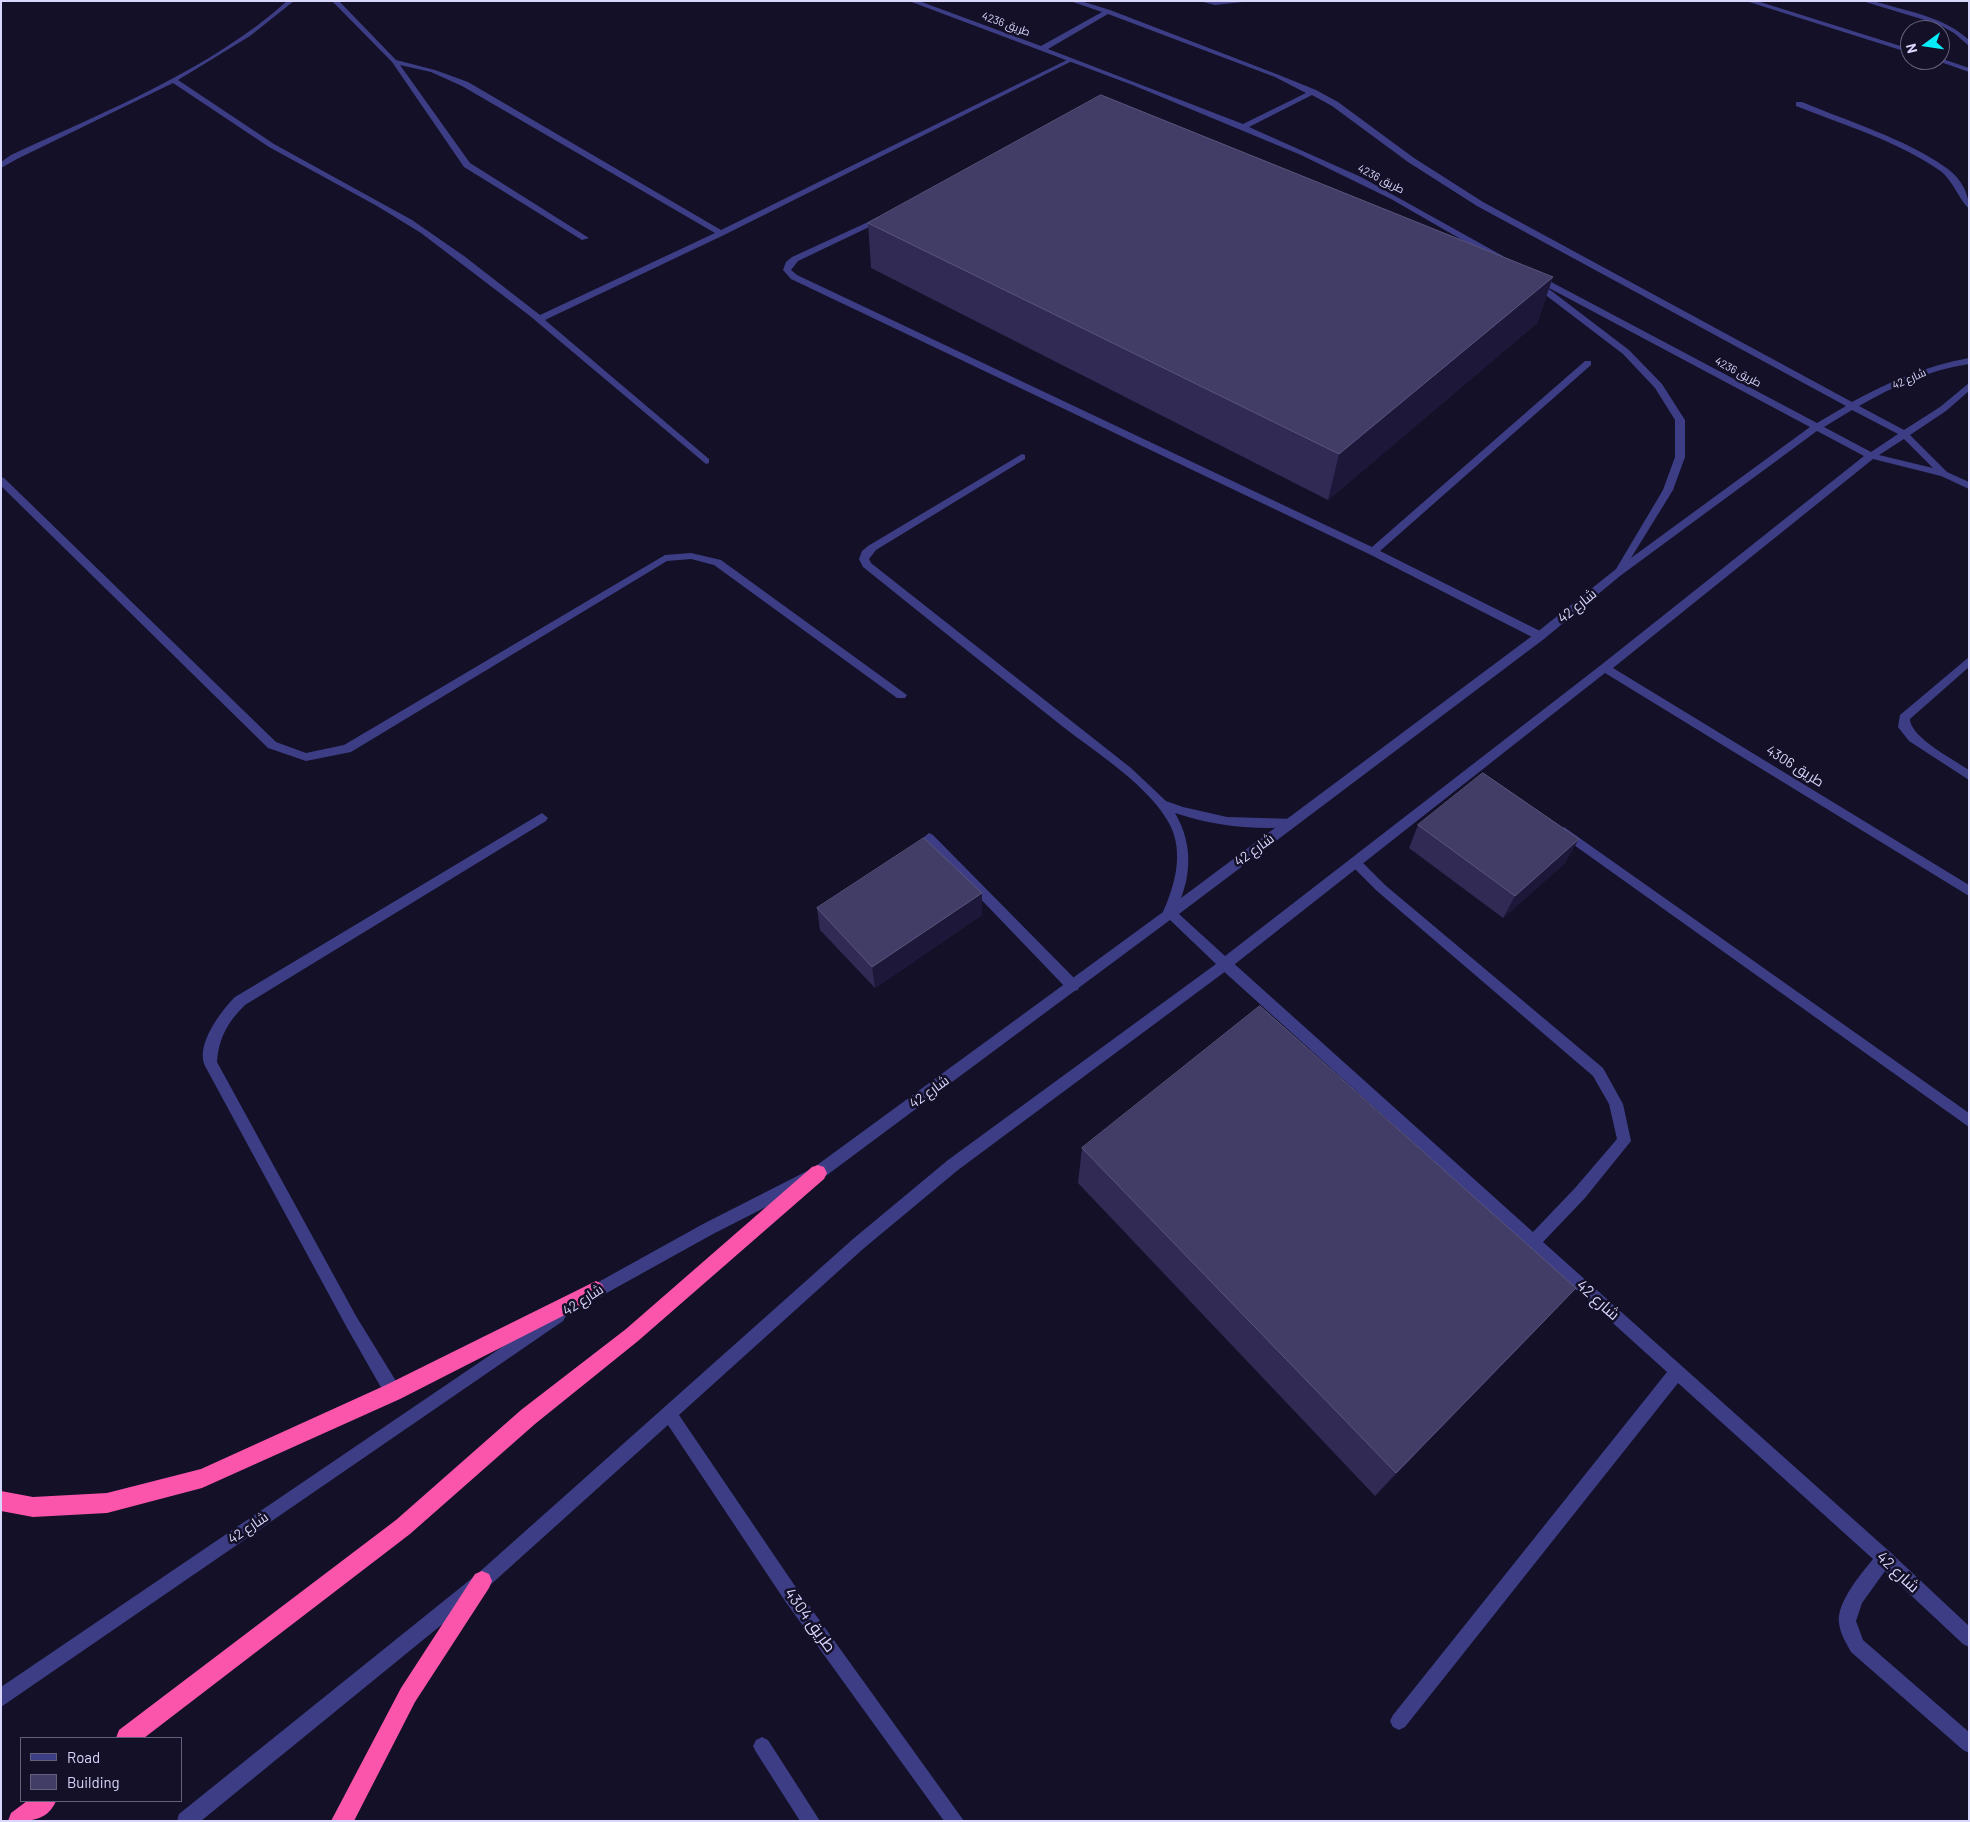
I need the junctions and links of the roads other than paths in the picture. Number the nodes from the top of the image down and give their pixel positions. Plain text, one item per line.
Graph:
1 (291, 1) edge
2 (334, 1) edge
3 (912, 1) edge
4 (1073, 1) edge
5 (1202, 1) edge
6 (1249, 1) edge
7 (1749, 1) edge
8 (1864, 1) edge
9 (1108, 11) junction
10 (1969, 44) edge
11 (1900, 48) edge
12 (1042, 50) junction
13 (1071, 60) junction
14 (394, 62) junction
15 (1950, 64) edge
16 (1969, 70) edge
17 (175, 80) junction
18 (1313, 92) junction
19 (1800, 104) dead end
20 (1243, 127) junction
21 (1, 166) edge
22 (1969, 206) edge
23 (892, 214) edge
24 (721, 233) junction
25 (585, 238) dead end
26 (1505, 261) edge
27 (539, 319) junction
28 (1969, 361) edge
29 (1588, 363) dead end
30 (1969, 386) edge
31 (1852, 406) junction
32 (1818, 427) junction
33 (1904, 434) junction
34 (1022, 456) dead end
35 (1871, 456) junction
36 (706, 461) dead end
37 (1944, 474) junction
38 (1, 480) edge
39 (1969, 486) edge
40 (1373, 552) junction
41 (1616, 574) junction
42 (1540, 636) junction
43 (1969, 661) edge
44 (1605, 668) junction
45 (901, 695) dead end
46 (1475, 768) junction
47 (1969, 776) edge
48 (1491, 779) edge
49 (1165, 805) junction
50 (542, 818) dead end
51 (1292, 822) junction
52 (1555, 825) edge
53 (929, 838) dead end
54 (1355, 862) junction
55 (1969, 891) edge
56 (1169, 912) junction
57 (1226, 964) junction
58 (1073, 986) junction
59 (1969, 1121) edge
60 (818, 1173) junction
61 (1534, 1241) junction
62 (596, 1290) junction
63 (1677, 1372) junction
64 (393, 1392) junction
65 (670, 1414) junction
66 (1, 1501) edge
67 (1884, 1558) junction
68 (482, 1581) junction
69 (1969, 1638) edge
70 (1, 1698) edge
71 (1399, 1721) dead end
72 (128, 1737) edge
73 (1969, 1744) edge
74 (762, 1746) dead end
75 (44, 1802) edge
76 (19, 1821) edge
77 (186, 1821) edge
78 (342, 1821) edge
79 (811, 1821) edge
80 (955, 1821) edge

1 - 17 street
2 - 14 street
3 - 12 street, طريق 4236
4 - 9 street, طريق 4236
5 - 6 street
7 - 11 street
8 - 10 street
9 - 12 street
9 - 18 street, طريق 4236
12 - 13 street, طريق 4236
13 - 20 street, طريق 4236
13 - 24 street
14 - 24 street
14 - 25 street
15 - 16 street
17 - 21 street
17 - 27 street
18 - 20 street
18 - 31 street, طريق 4236
19 - 22 street
20 - 26 street, طريق 4236
23 - 40 street
24 - 27 street
27 - 36 street
28 - 31 street, شارع 42
29 - 40 street
30 - 33 street
31 - 32 street, شارع 42
31 - 33 street
32 - 35 street
32 - 41 street, شارع 42
32 - 41 street, طريق 4236
33 - 35 street
33 - 37 street
34 - 49 street
35 - 37 street
35 - 44 street
37 - 39 street
38 - 45 street
40 - 42 street
41 - 42 street, شارع 42
42 - 51 street, شارع 42
43 - 47 street
44 - 46 street
44 - 55 street, طريق 4306
46 - 48 street
46 - 54 street
49 - 51 street
49 - 56 street
50 - 64 street
51 - 56 street, شارع 42
52 - 59 street
53 - 58 street
54 - 57 street
54 - 61 street
56 - 57 street, شارع 42
56 - 58 street, شارع 42
57 - 61 street, شارع 42
57 - 65 street
58 - 60 street, شارع 42
60 - 62 street, شارع 42
60 - 72 highway
61 - 63 street, شارع 42
62 - 64 highway
62 - 70 street, شارع 42
63 - 67 street, شارع 42
63 - 71 street
64 - 66 highway
65 - 68 street
65 - 80 street, طريق 4304
67 - 69 street, شارع 42
67 - 73 street
68 - 77 street
68 - 78 highway
74 - 79 street
75 - 76 highway

